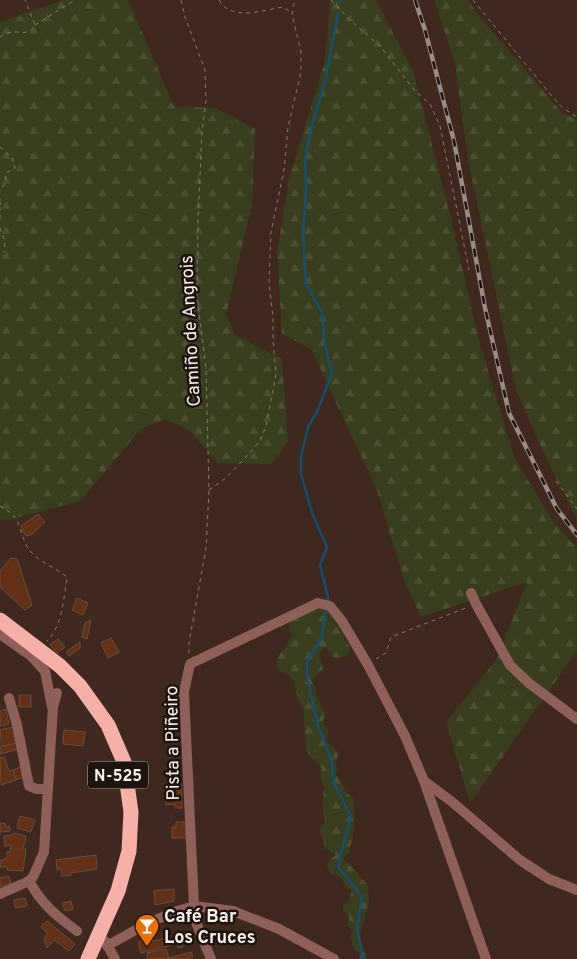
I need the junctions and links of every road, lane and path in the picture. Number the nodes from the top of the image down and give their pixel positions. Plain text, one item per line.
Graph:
1 (26, 0) edge
2 (75, 0) edge
3 (181, 0) edge
4 (219, 0) edge
5 (295, 0) edge
6 (331, 0) edge
7 (473, 0) edge
8 (292, 14) junction
9 (35, 26) junction
10 (0, 37) edge
11 (577, 116) edge
12 (0, 147) edge
13 (0, 191) edge
14 (0, 203) edge
15 (0, 222) edge
16 (0, 228) edge
17 (4, 252) dead end
18 (469, 270) dead end
19 (556, 481) dead end
20 (209, 490) junction
21 (0, 506) edge
22 (577, 509) edge
23 (471, 593) dead end
24 (476, 604) junction
25 (0, 620) edge
26 (0, 629) edge
27 (0, 634) edge
28 (38, 648) junction
29 (190, 664) junction
30 (368, 665) junction
31 (57, 693) dead end
32 (9, 698) dead end
33 (53, 708) junction
34 (577, 719) edge
35 (424, 781) junction
36 (48, 789) junction
37 (28, 881) junction
38 (577, 890) edge
39 (0, 894) edge
40 (194, 906) junction
41 (77, 931) dead end
42 (100, 931) junction
43 (107, 946) junction
44 (81, 959) edge
45 (88, 959) edge
46 (115, 959) edge
47 (211, 959) edge
48 (334, 959) edge
49 (486, 959) edge

1 - 9 path
2 - 9 path
3 - 20 path, Camiño de Angrois
4 - 8 path
5 - 8 path
6 - 18 path
7 - 11 path
8 - 20 path
9 - 10 path
12 - 13 path
14 - 15 path
16 - 17 path
19 - 22 path
20 - 29 path, Camiño de Angrois
21 - 28 path
23 - 24 street
24 - 30 path
24 - 34 street
25 - 28 highway, N-525
26 - 44 highway, N-525
27 - 33 street
28 - 42 highway, N-525
29 - 30 street, Pista a Piñeiro
29 - 40 street, Pista a Piñeiro
30 - 35 street
31 - 33 street
32 - 36 street
33 - 36 street
35 - 38 street
35 - 49 street
36 - 37 street
37 - 39 street
37 - 41 street
40 - 43 street
40 - 47 street, Pista a Piñeiro
40 - 48 street
42 - 43 street
42 - 45 highway, N-525
43 - 46 street

